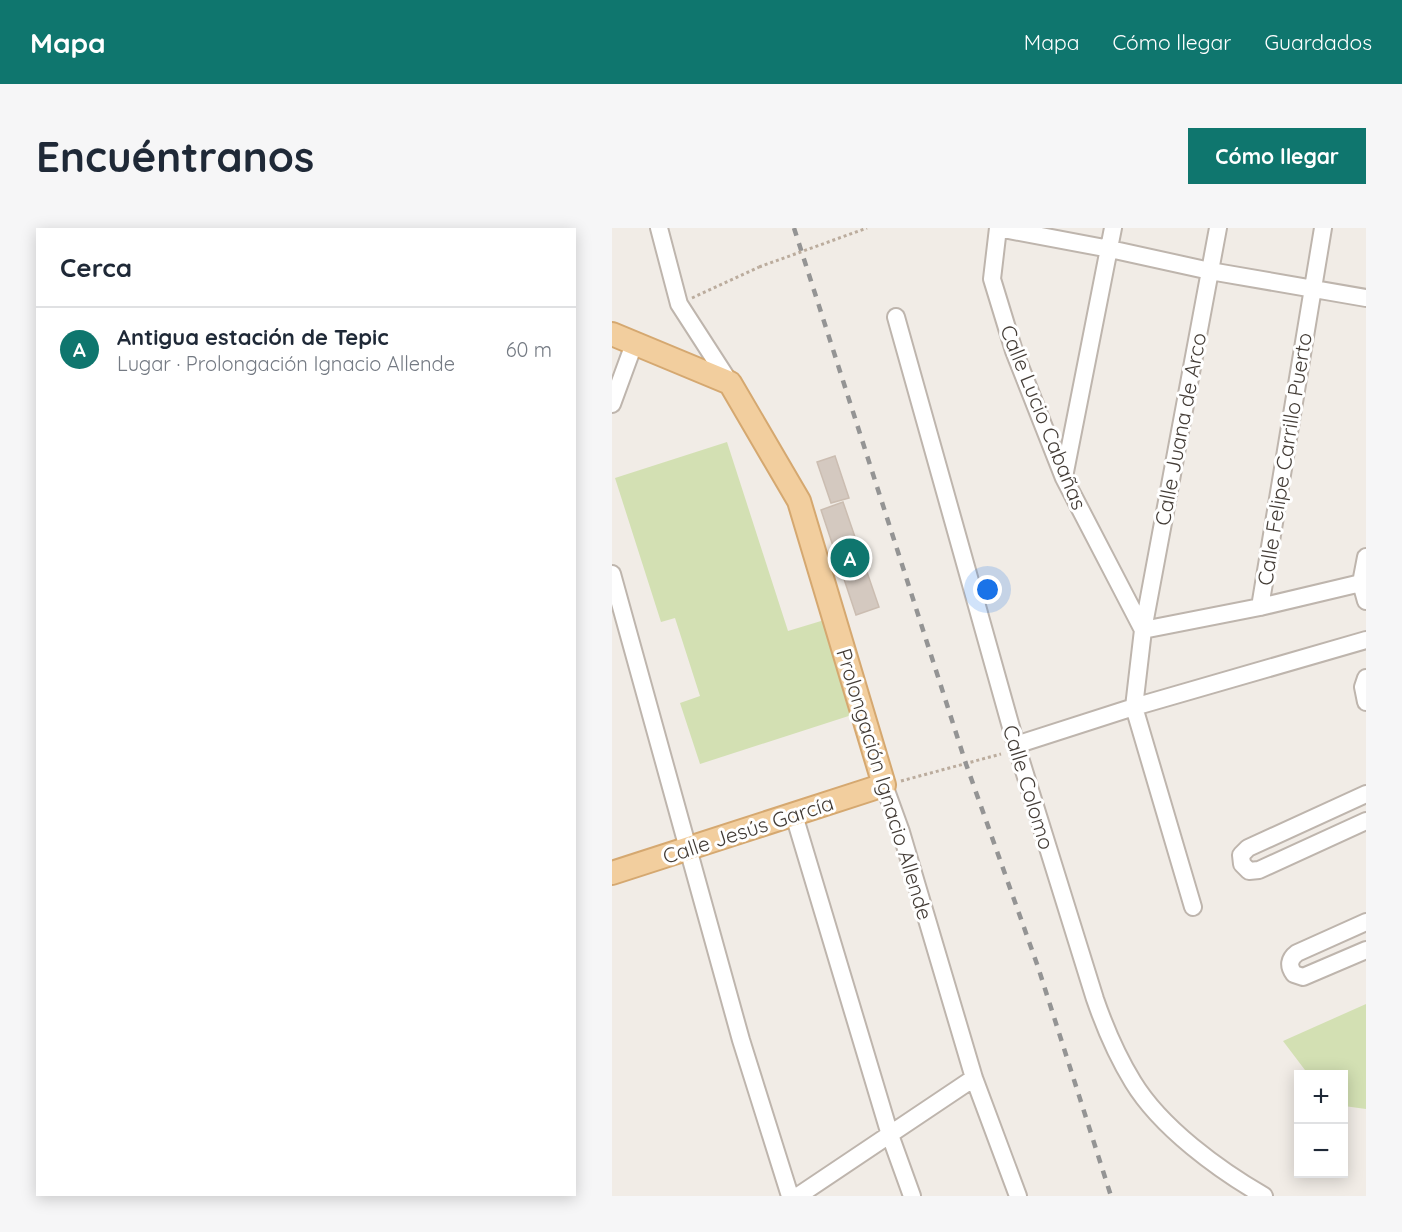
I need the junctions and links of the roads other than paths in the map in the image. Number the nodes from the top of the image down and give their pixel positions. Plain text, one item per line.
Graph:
1 (659, 228) edge
2 (998, 228) edge
3 (1113, 228) edge
4 (1218, 228) edge
5 (1323, 228) edge
6 (1110, 249) junction
7 (1210, 271) junction
8 (1312, 287) junction
9 (1366, 298) edge
10 (896, 317) dead end
11 (612, 334) edge
12 (634, 344) junction
13 (730, 383) junction
14 (612, 404) edge
15 (1064, 478) junction
16 (1366, 557) edge
17 (612, 574) edge
18 (1361, 583) junction
19 (1366, 601) edge
20 (1260, 607) junction
21 (1143, 630) junction
22 (1366, 640) edge
23 (1366, 678) edge
24 (1366, 702) edge
25 (1134, 707) junction
26 (1016, 746) junction
27 (884, 785) junction
28 (1366, 794) edge
29 (794, 815) junction
30 (1366, 821) edge
31 (688, 848) junction
32 (612, 873) edge
33 (1193, 907) dead end
34 (1366, 922) edge
35 (1366, 950) edge
36 (974, 1078) junction
37 (890, 1135) junction
38 (790, 1196) edge
39 (798, 1196) edge
40 (912, 1196) edge
41 (1018, 1196) edge
42 (1264, 1196) edge

1 - 13 street
2 - 6 street
2 - 15 street, Calle Lucio Cabañas
3 - 6 street
4 - 7 street, Calle Juana de Arco
5 - 8 street, Calle Felipe Carrillo Puerto
6 - 7 street
6 - 15 street
7 - 8 street
7 - 21 street, Calle Juana de Arco
8 - 9 street
8 - 20 street, Calle Felipe Carrillo Puerto
10 - 26 street, Calle Colomo
11 - 12 main road
12 - 13 main road
12 - 14 street
13 - 27 main road, Prolongación Ignacio Allende
15 - 21 street, Calle Lucio Cabañas
16 - 18 street
17 - 31 street
18 - 19 street
18 - 20 street
20 - 21 street, Calle Felipe Carrillo Puerto
21 - 25 street, Calle Juana de Arco
22 - 25 street
23 - 24 street
25 - 26 street
25 - 33 street
26 - 42 street, Calle Colomo
27 - 29 main road, Calle Jesús García
27 - 36 street, Prolongación Ignacio Allende
28 - 30 street
29 - 31 main road, Calle Jesús García
29 - 37 street
31 - 32 main road, Calle Jesús García
31 - 38 street
34 - 35 street
36 - 37 street
36 - 41 street, Prolongación Ignacio Allende
37 - 39 street
37 - 40 street

